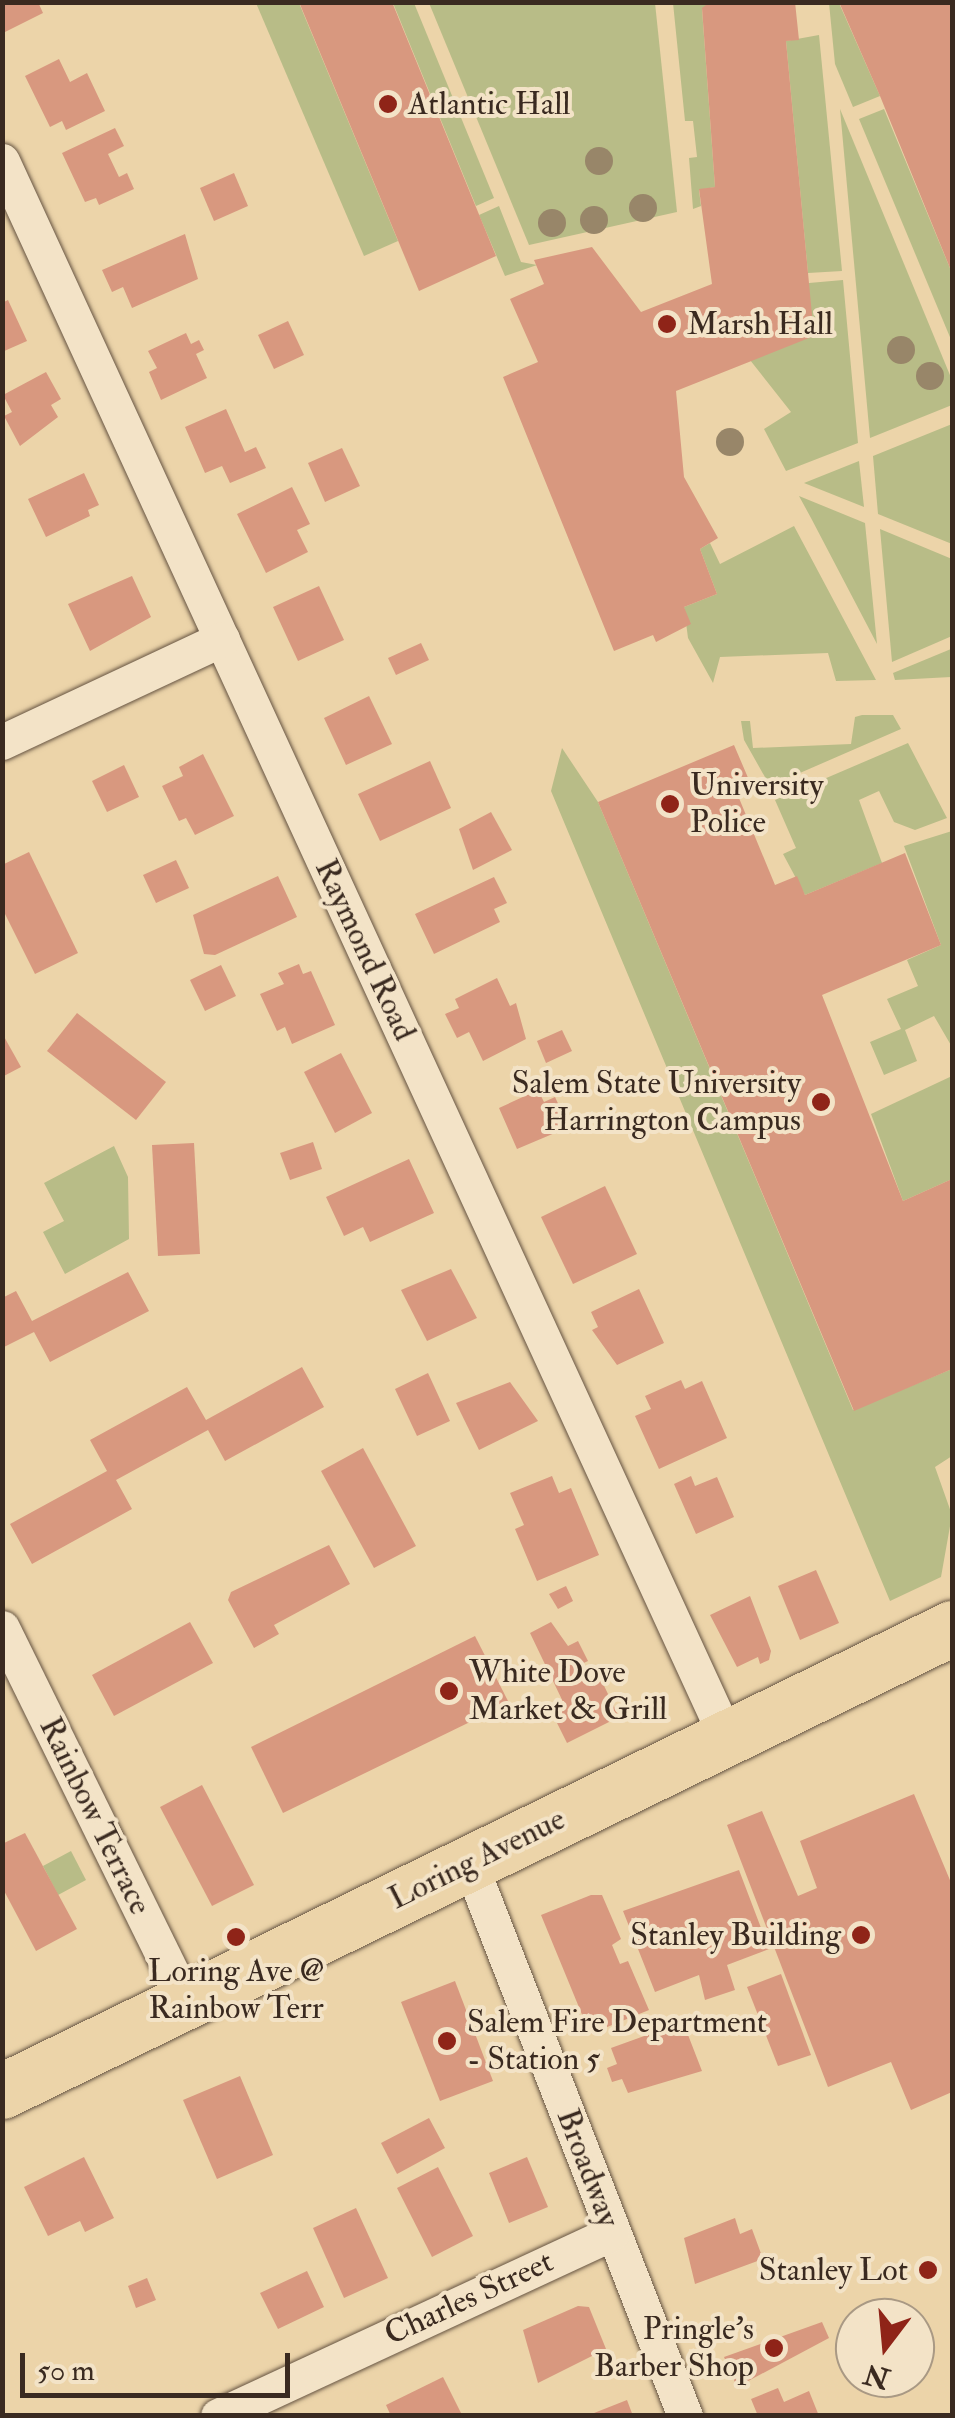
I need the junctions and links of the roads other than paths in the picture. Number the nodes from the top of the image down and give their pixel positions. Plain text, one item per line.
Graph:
1 (2, 161) edge
2 (222, 639) junction
3 (2, 742) edge
4 (2, 1628) edge
5 (952, 1628) edge
6 (727, 1738) junction
7 (470, 1864) junction
8 (186, 2004) junction
9 (2, 2091) edge
10 (612, 2233) junction
11 (239, 2411) edge
12 (685, 2416) edge

1 - 2 street, Raymond Road
2 - 3 street
2 - 6 street, Raymond Road
4 - 8 street, Rainbow Terrace
5 - 6 highway, Loring Avenue
6 - 7 highway, Loring Avenue
7 - 8 highway, Loring Avenue
7 - 10 street, Broadway
8 - 9 highway, Loring Avenue
10 - 11 street, Charles Street
10 - 12 street, Broadway

